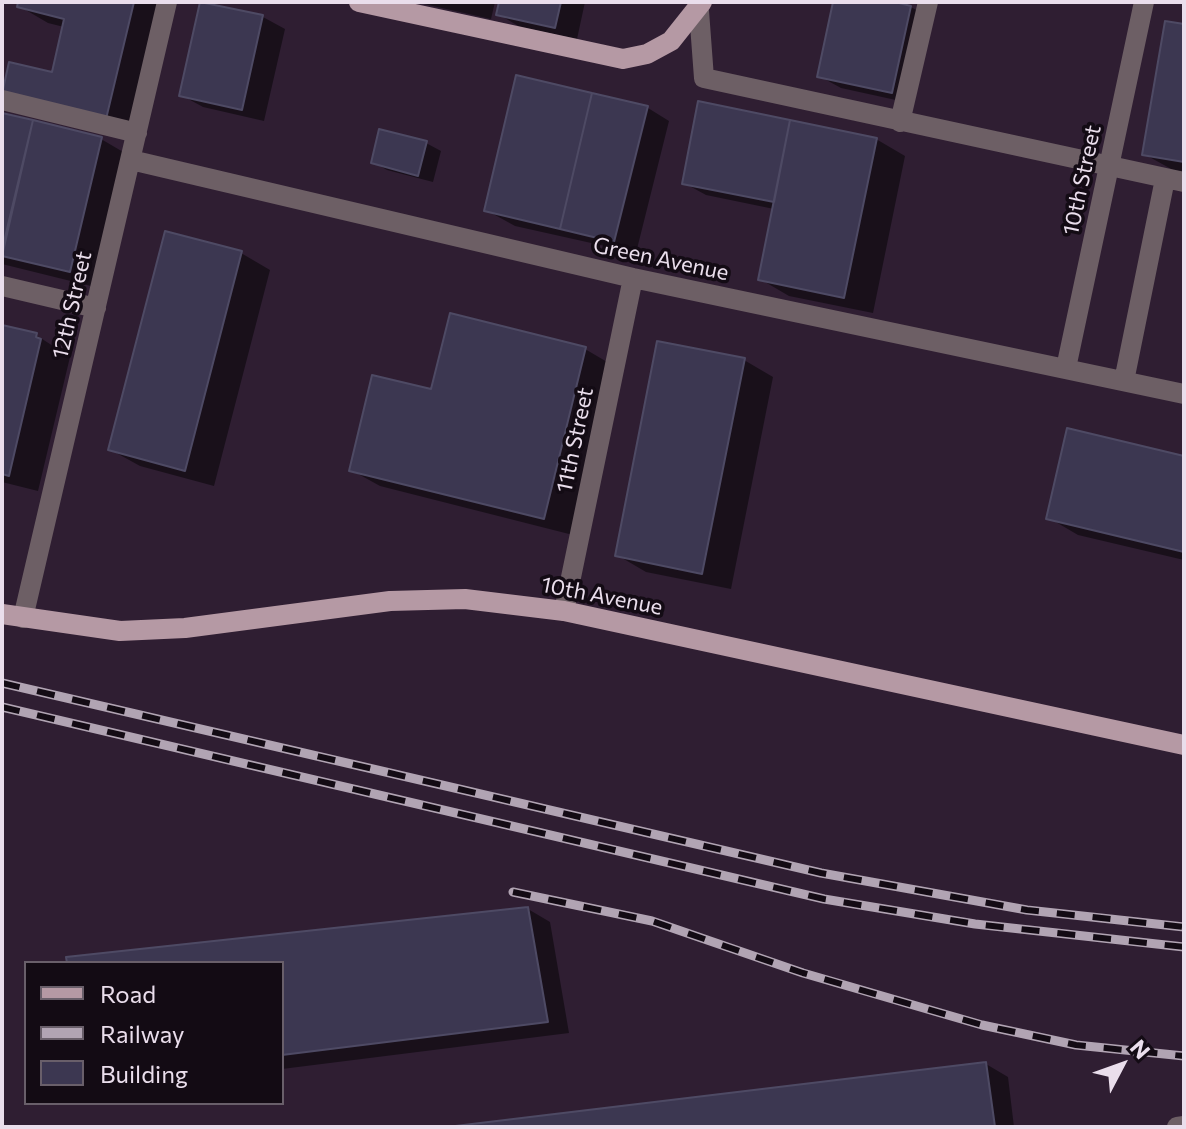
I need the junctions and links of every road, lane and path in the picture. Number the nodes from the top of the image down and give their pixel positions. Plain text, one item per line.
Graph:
1 (167, 2) edge
2 (359, 2) edge
3 (928, 2) edge
4 (1144, 2) edge
5 (700, 6) edge
6 (2, 100) edge
7 (900, 122) junction
8 (137, 133) junction
9 (131, 160) junction
10 (1109, 168) junction
11 (1175, 180) edge
12 (633, 278) junction
13 (2, 286) edge
14 (96, 308) junction
15 (1066, 368) junction
16 (1124, 381) junction
17 (1184, 394) edge
18 (564, 611) junction
19 (2, 614) edge
20 (23, 618) junction
21 (1184, 745) edge
22 (1184, 1126) edge
23 (1177, 1127) edge

1 - 8 street, 12th Street
2 - 5 main road
3 - 7 street
4 - 10 street, 10th Street
5 - 7 street
6 - 8 street
7 - 10 street
8 - 9 street, 12th Street
9 - 12 street, Green Avenue
9 - 14 street, 12th Street
10 - 11 street
10 - 15 street, 10th Street
11 - 16 street
12 - 15 street, Green Avenue
12 - 18 street, 11th Street
13 - 14 street
14 - 20 street, 12th Street
15 - 16 street, Green Avenue
16 - 17 street, Green Avenue
18 - 20 main road, 10th Avenue
18 - 21 main road, 10th Avenue
19 - 20 main road, 10th Avenue
22 - 23 street

